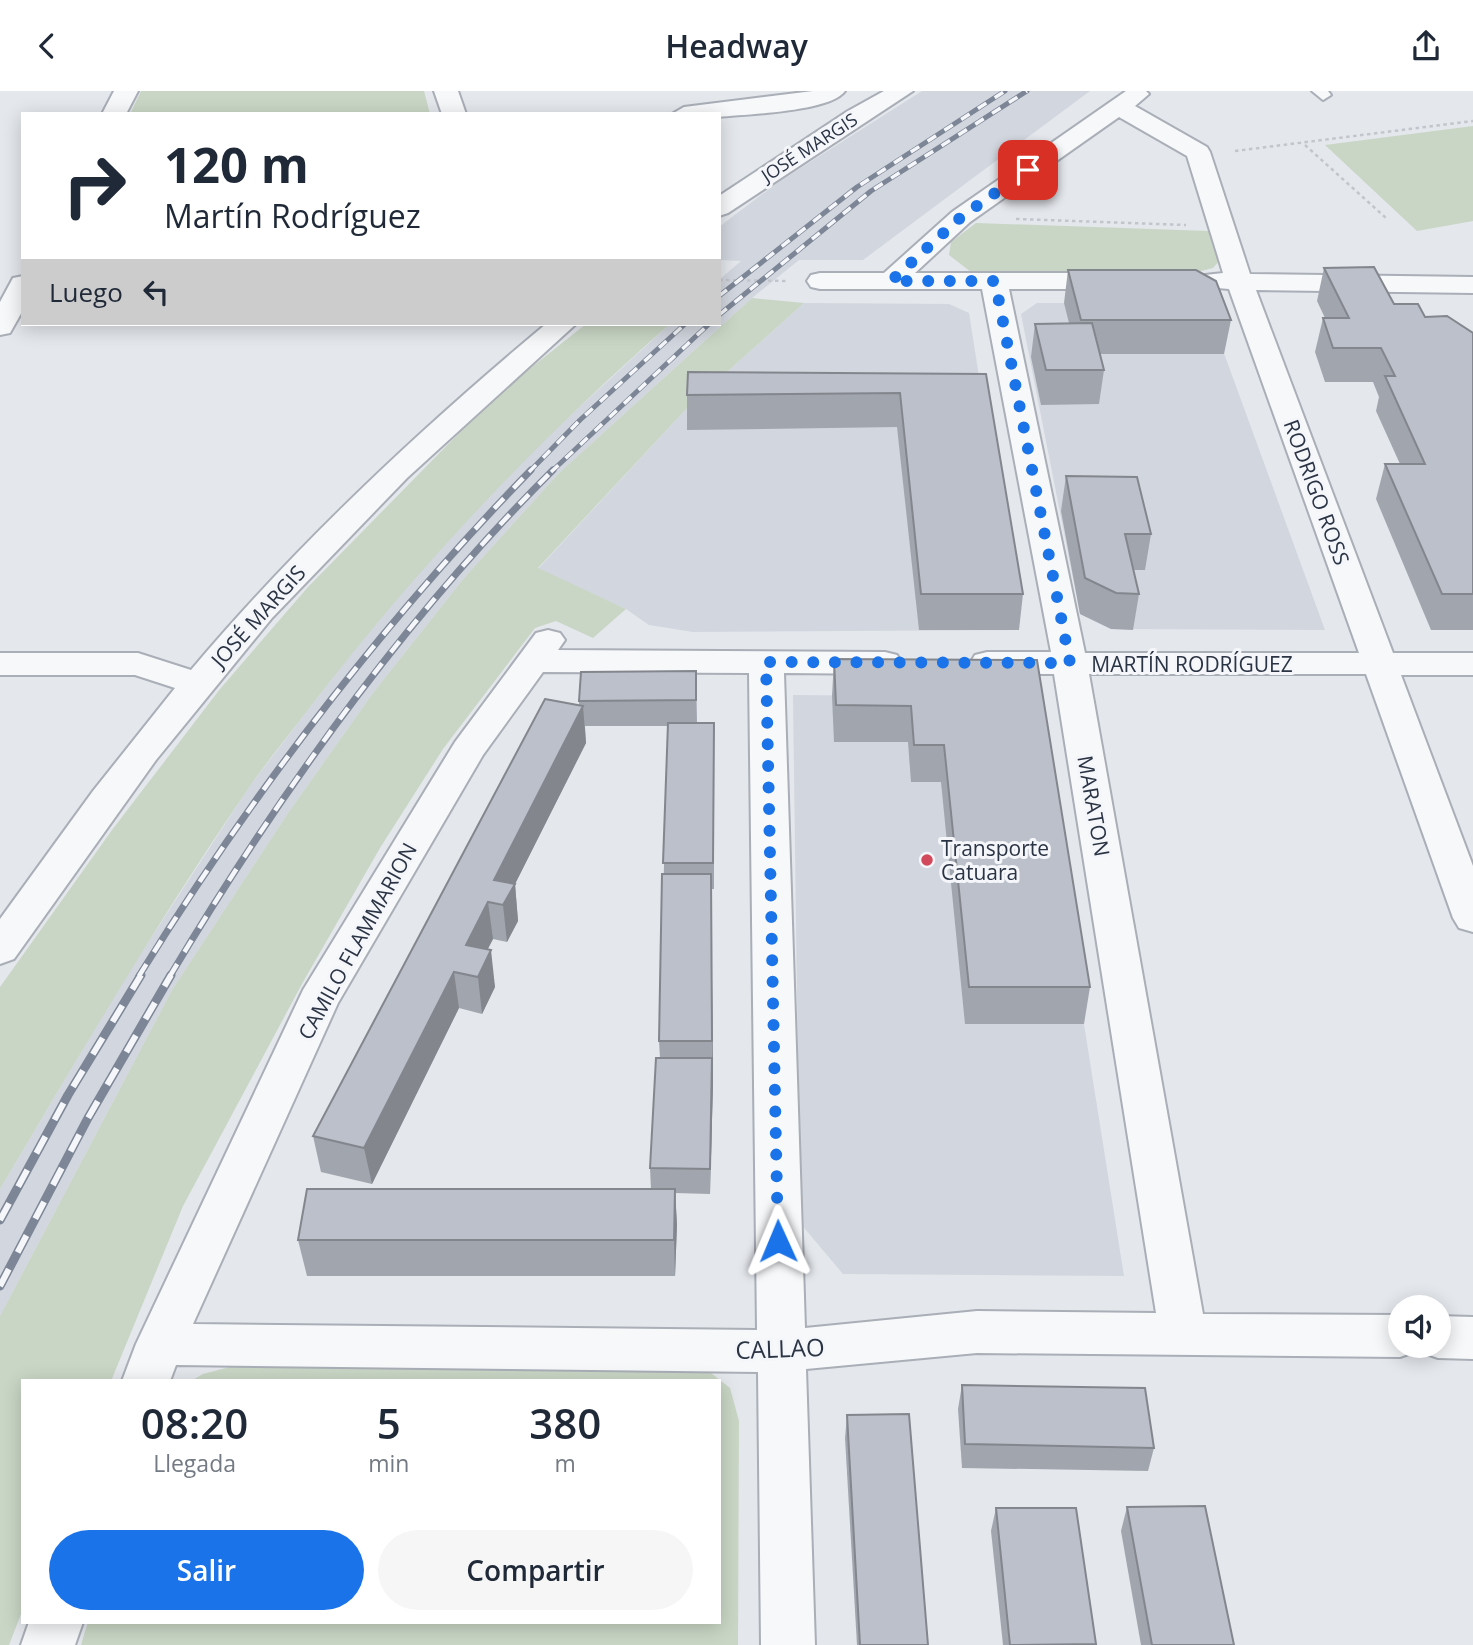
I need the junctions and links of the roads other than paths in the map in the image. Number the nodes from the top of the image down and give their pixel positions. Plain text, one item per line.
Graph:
1 (126, 91) edge
2 (446, 91) edge
3 (901, 91) edge
4 (823, 95) edge
5 (1129, 99) edge
6 (115, 112) edge
7 (453, 112) edge
8 (699, 112) edge
9 (856, 116) junction
10 (721, 207) edge
11 (820, 281) dead end
12 (891, 281) junction
13 (995, 281) junction
14 (1144, 281) edge
15 (1185, 281) edge
16 (1239, 281) junction
17 (0, 282) edge
18 (21, 283) edge
19 (1473, 285) edge
20 (21, 287) edge
21 (560, 326) edge
22 (0, 327) edge
23 (766, 662) junction
24 (918, 663) edge
25 (959, 663) edge
26 (1070, 663) junction
27 (0, 664) edge
28 (1473, 664) edge
29 (1380, 665) junction
30 (198, 684) junction
31 (1473, 918) edge
32 (0, 949) edge
33 (1183, 1333) junction
34 (1388, 1336) edge
35 (1451, 1337) edge
36 (1473, 1338) edge
37 (780, 1351) junction
38 (153, 1362) edge
39 (55, 1624) edge
40 (48, 1645) edge
41 (788, 1645) edge

1 - 6 street
2 - 7 street
3 - 9 street, JOSÉ MARGIS
4 - 8 street
4 - 9 street
5 - 12 street
5 - 16 street, RODRIGO ROSS
9 - 10 street, JOSÉ MARGIS
11 - 12 street
12 - 13 street
13 - 14 street
13 - 26 street, MARATON
15 - 16 street
16 - 19 street
16 - 29 street, RODRIGO ROSS
17 - 18 street
20 - 22 street
21 - 30 street, JOSÉ MARGIS
23 - 24 street
23 - 37 street
23 - 38 street, CAMILO FLAMMARION
25 - 26 street, MARTÍN RODRÍGUEZ
26 - 29 street, MARTÍN RODRÍGUEZ
26 - 33 street, MARATON
27 - 30 street
28 - 29 street, MARTÍN RODRÍGUEZ
29 - 31 street, RODRIGO ROSS
30 - 32 street, JOSÉ MARGIS
33 - 34 street, CALLAO
33 - 37 street, CALLAO
35 - 36 street
37 - 38 street, CALLAO
37 - 41 street
39 - 40 street

